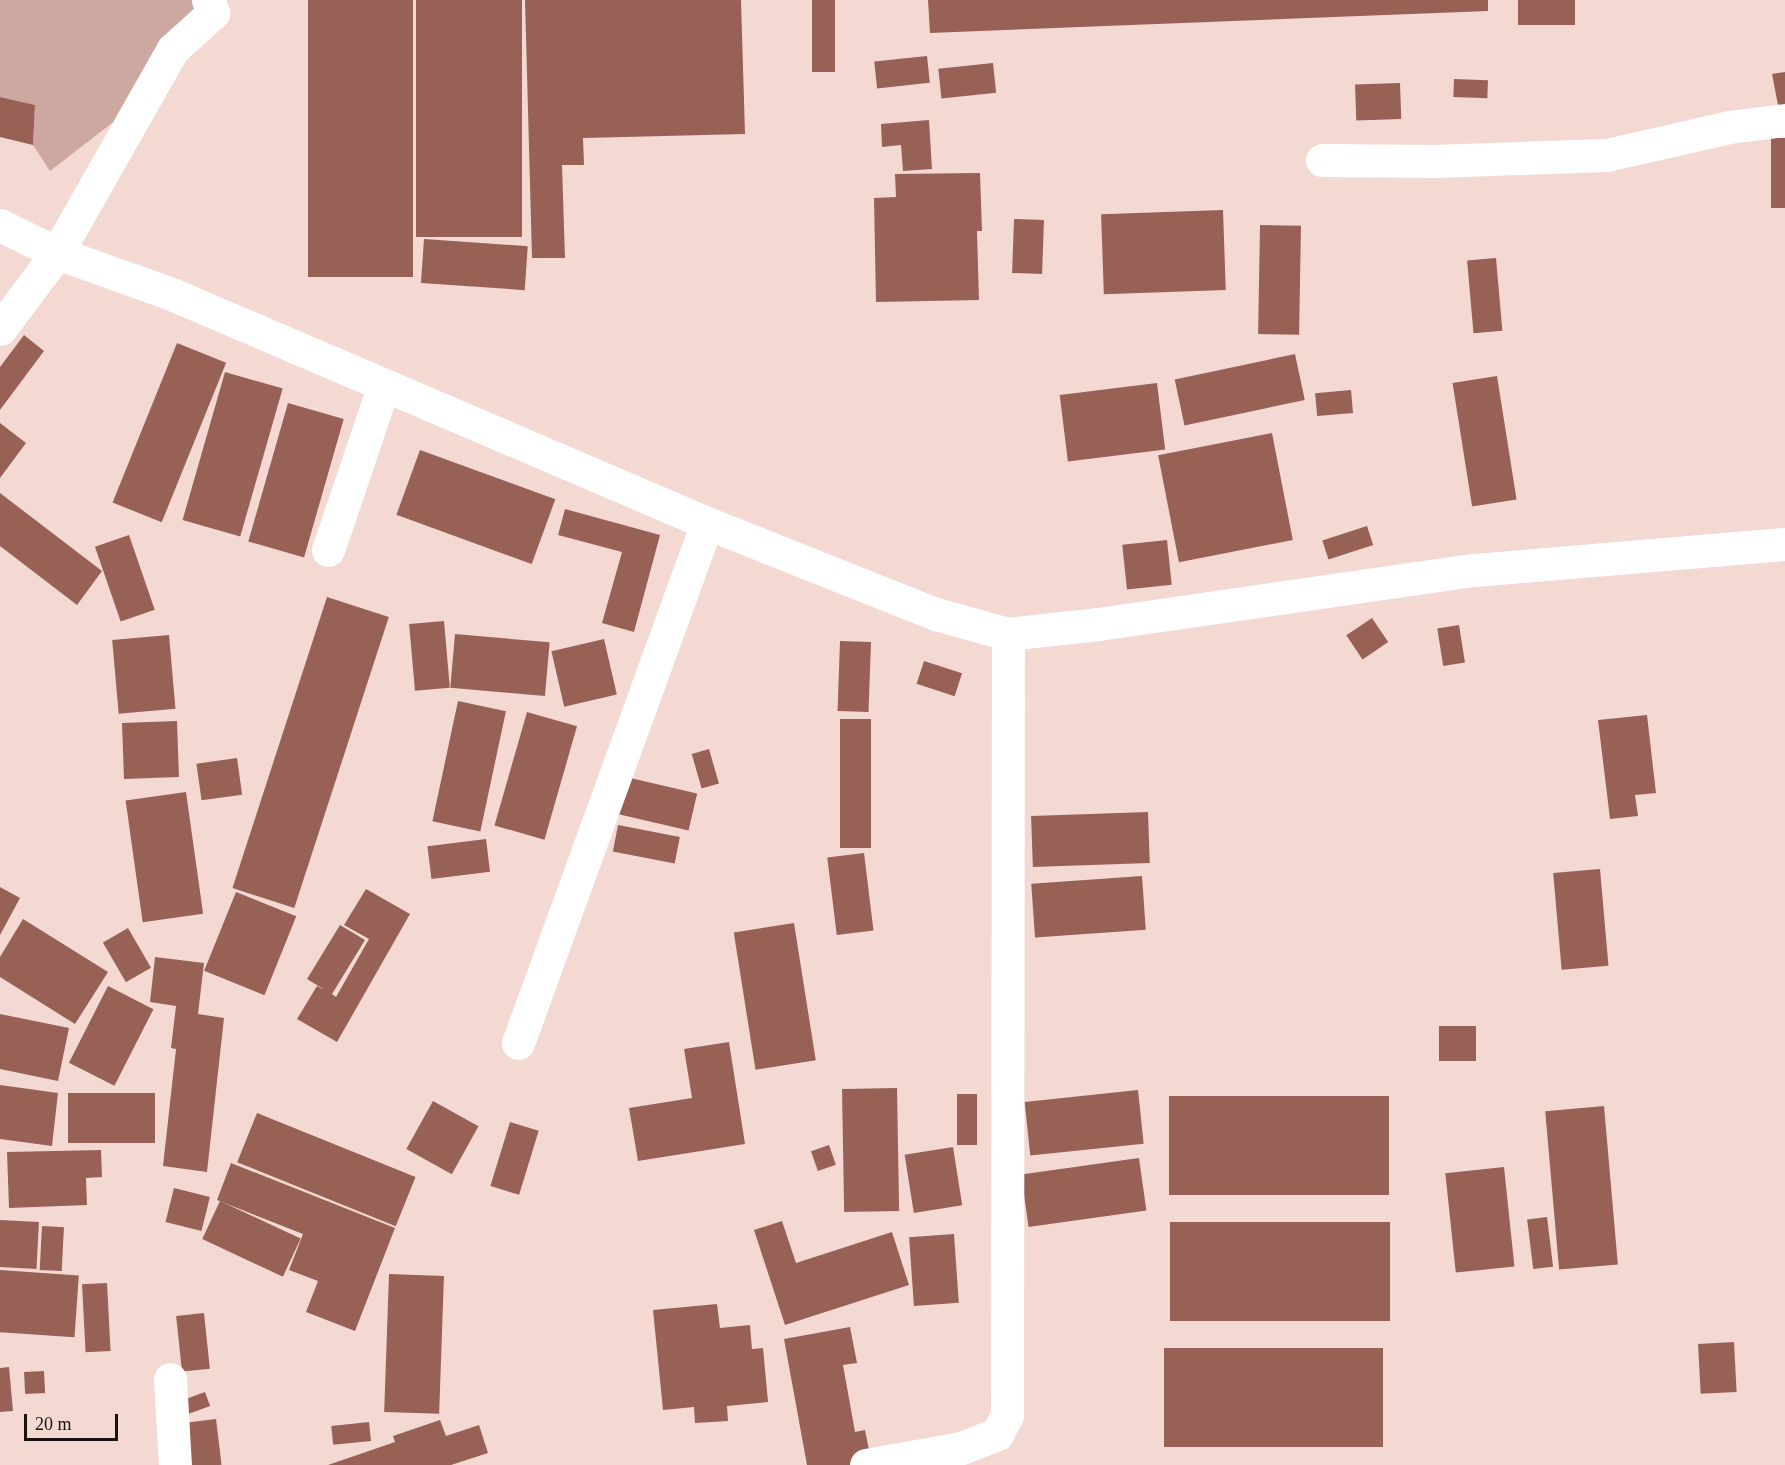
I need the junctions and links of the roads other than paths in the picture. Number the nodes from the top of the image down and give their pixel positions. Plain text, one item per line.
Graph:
1 (208, 0) edge
2 (1785, 120) edge
3 (1322, 160) dead end
4 (0, 225) edge
5 (57, 253) junction
6 (0, 329) edge
7 (384, 386) junction
8 (707, 523) junction
9 (1785, 544) edge
10 (328, 550) dead end
11 (1008, 634) junction
12 (518, 1043) dead end
13 (170, 1379) dead end
14 (175, 1465) edge
15 (866, 1465) edge

1 - 5 street
2 - 3 street
4 - 5 street
5 - 6 street
5 - 7 street
7 - 8 street
7 - 10 street
8 - 11 street
8 - 12 street
9 - 11 street
11 - 15 street
13 - 14 street

